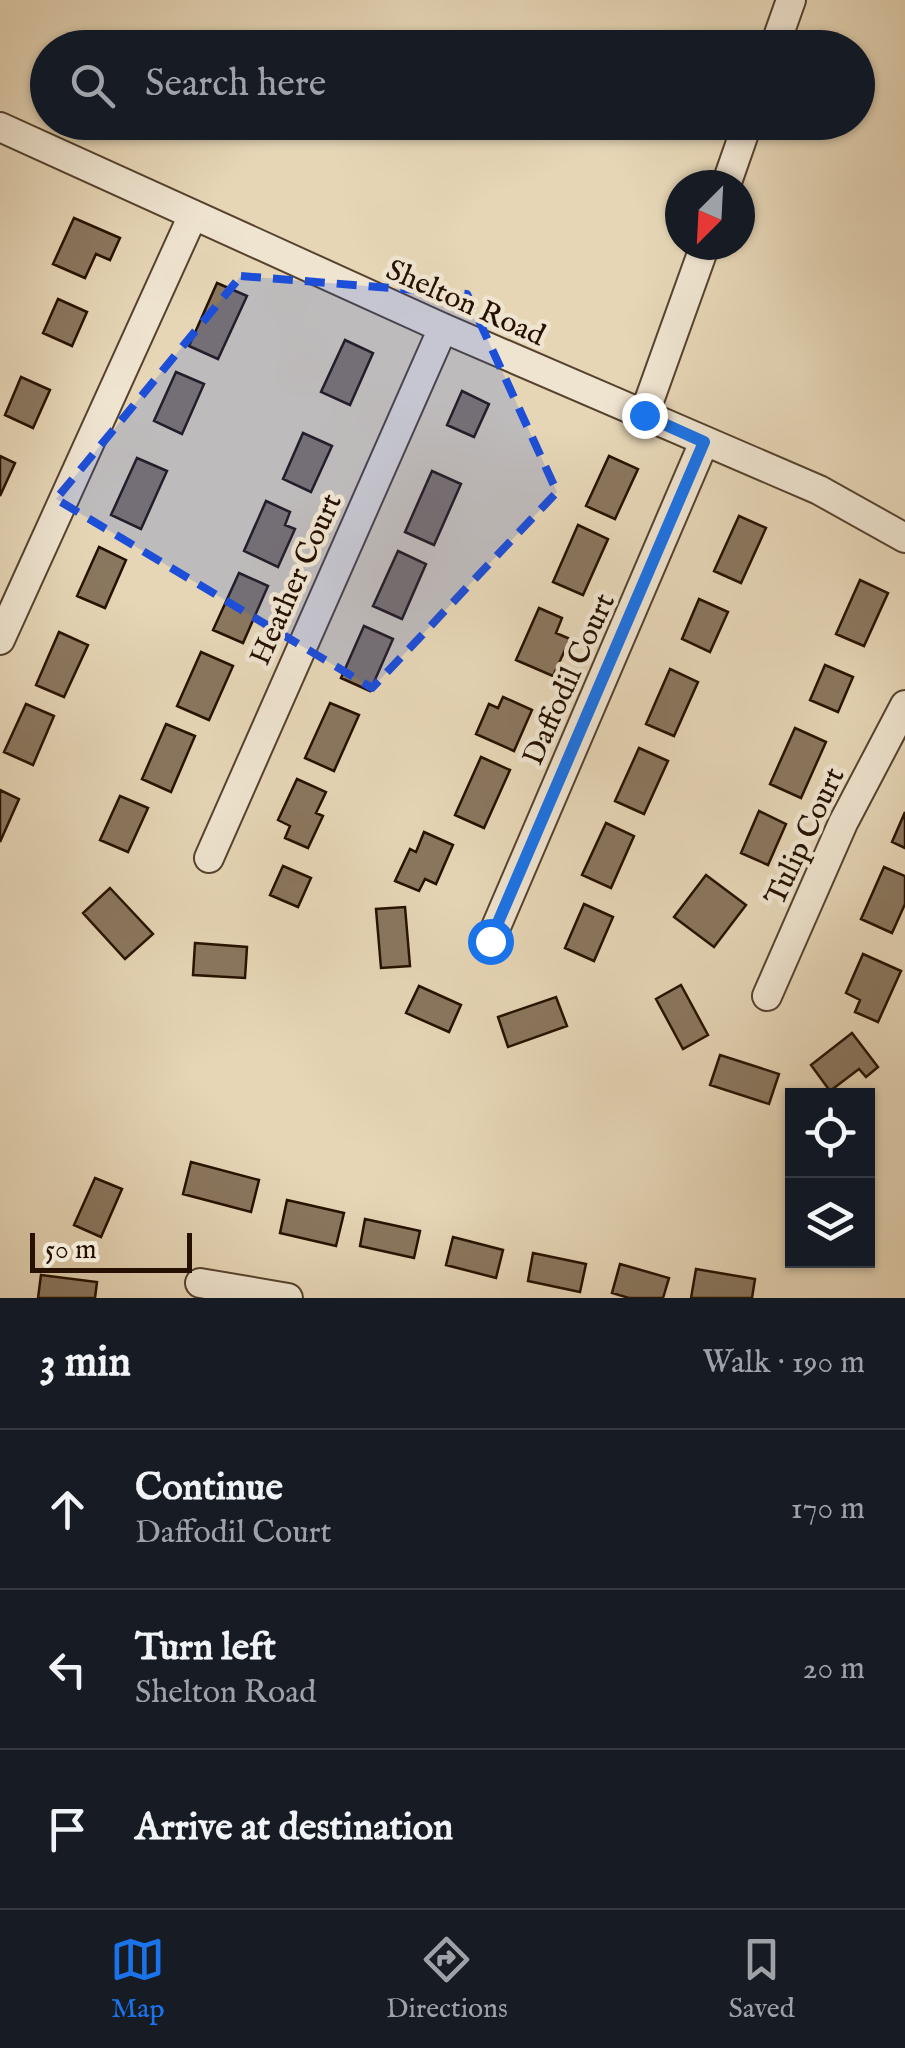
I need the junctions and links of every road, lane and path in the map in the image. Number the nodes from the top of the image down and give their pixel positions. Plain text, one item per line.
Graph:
1 (791, 0) edge
2 (780, 30) edge
3 (0, 127) edge
4 (742, 140) edge
5 (731, 170) edge
6 (193, 215) junction
7 (700, 260) edge
8 (442, 328) junction
9 (644, 415) junction
10 (704, 442) junction
11 (905, 538) edge
12 (0, 640) edge
13 (905, 706) edge
14 (209, 858) dead end
15 (490, 941) dead end
16 (767, 996) dead end
17 (200, 1282) dead end
18 (288, 1298) edge

1 - 2 street
3 - 6 street, Shelton Road
4 - 5 street
6 - 8 street, Shelton Road
6 - 12 street
7 - 9 street
8 - 9 street, Shelton Road
8 - 14 street, Heather Court
9 - 10 street, Shelton Road
10 - 11 street, Shelton Road
10 - 15 street, Daffodil Court
13 - 16 street, Tulip Court
17 - 18 street

